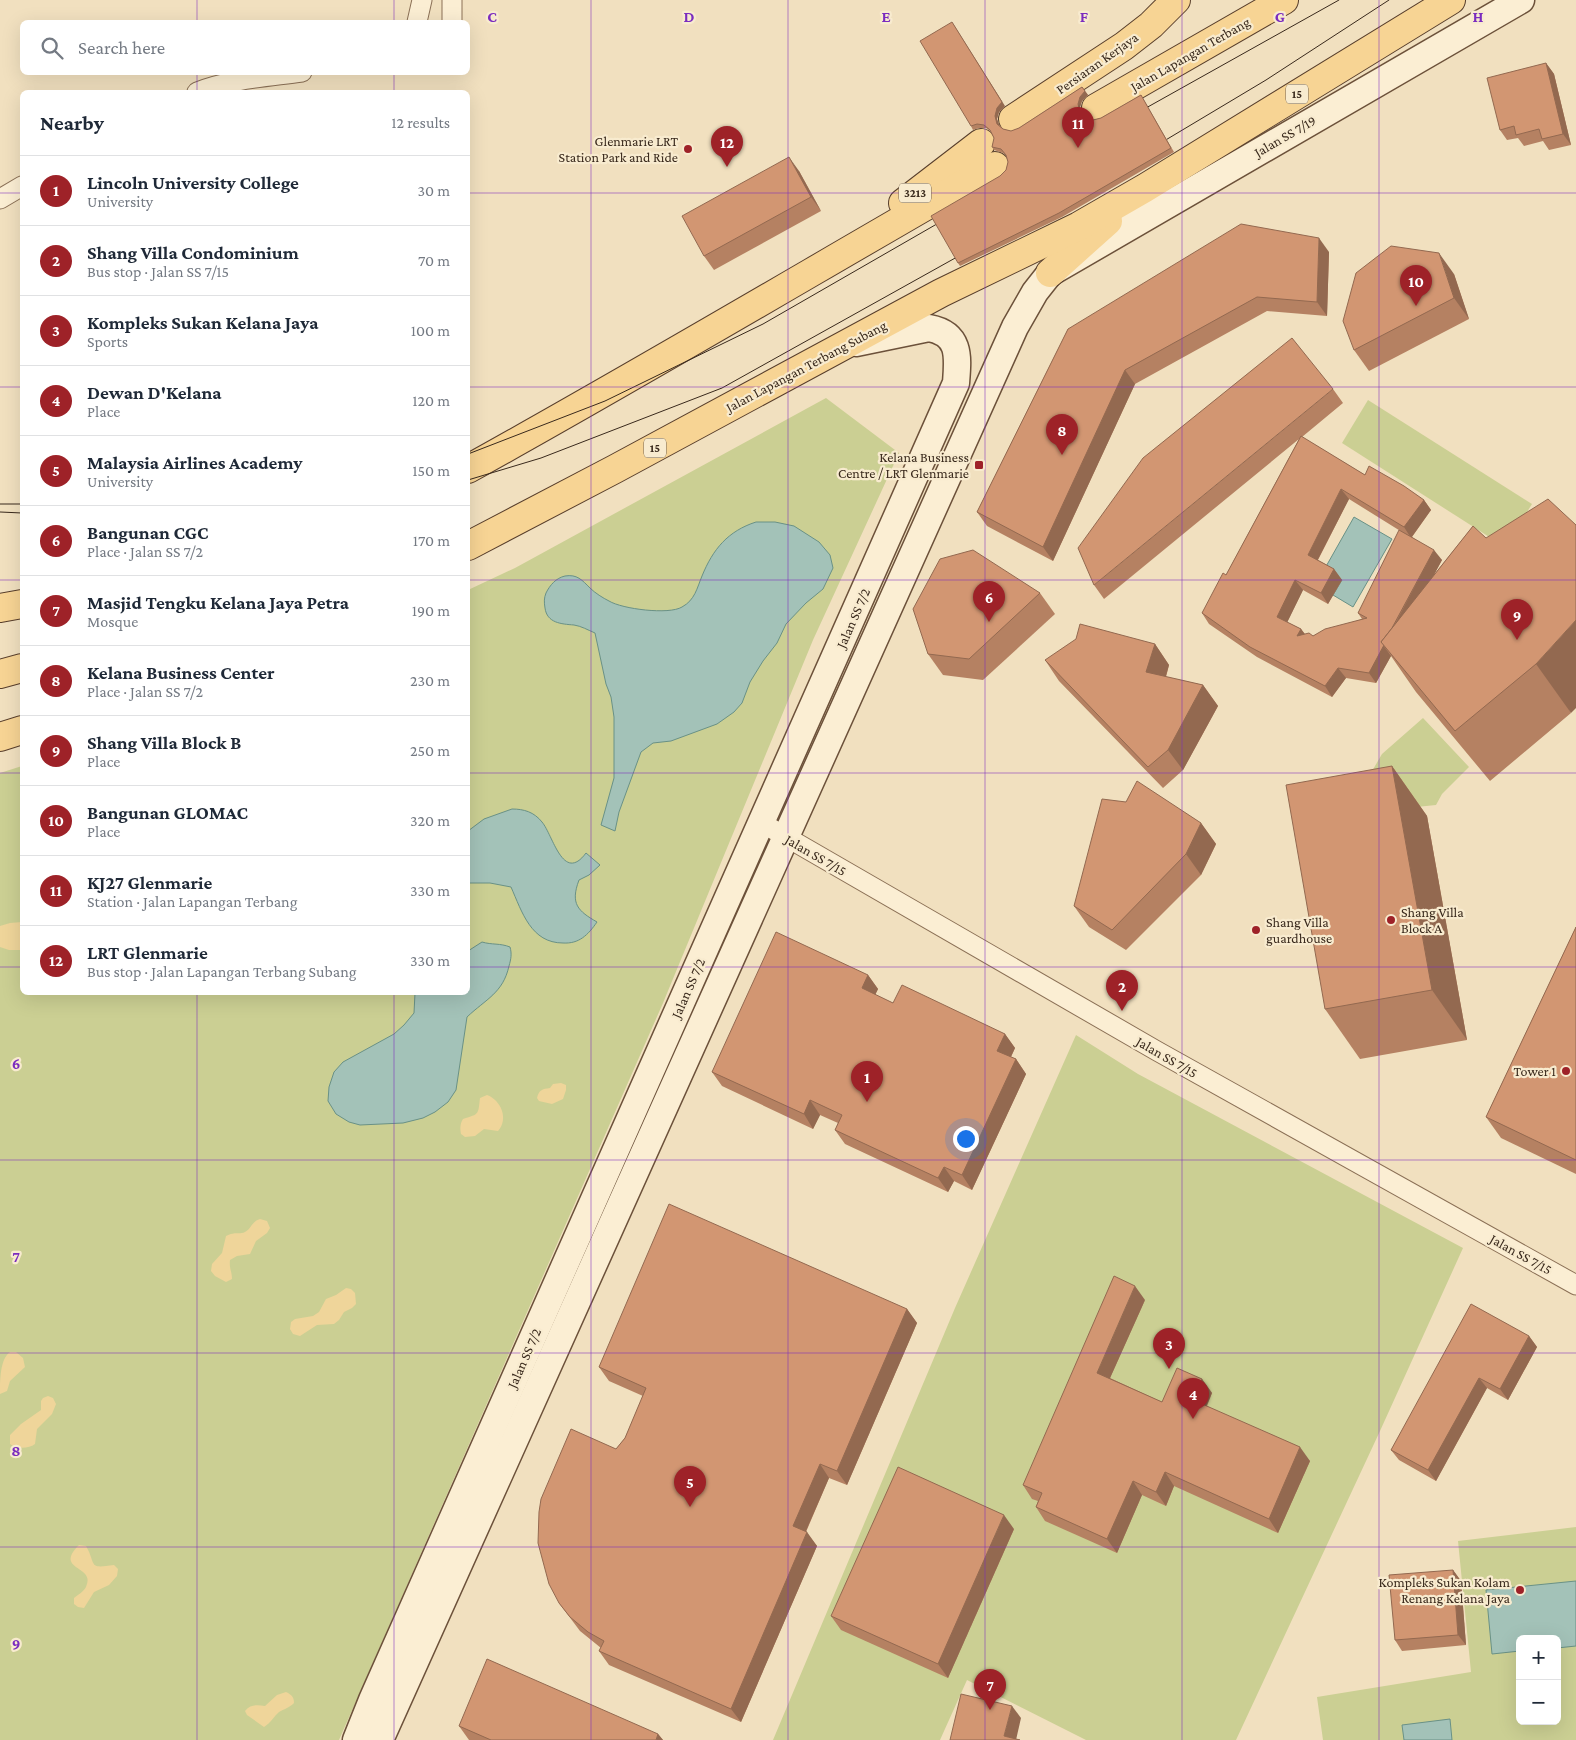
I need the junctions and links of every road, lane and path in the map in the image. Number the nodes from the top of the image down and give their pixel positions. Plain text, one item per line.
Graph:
1 (422, 0) edge
2 (452, 0) edge
3 (1176, 0) edge
4 (1284, 0) edge
5 (1450, 0) edge
6 (1521, 0) edge
7 (417, 20) edge
8 (452, 20) edge
9 (277, 75) edge
10 (204, 90) edge
11 (1096, 108) dead end
12 (1013, 119) dead end
13 (981, 143) dead end
14 (995, 166) dead end
15 (20, 187) edge
16 (1145, 188) junction
17 (0, 199) edge
18 (853, 247) junction
19 (1050, 274) junction
20 (841, 346) junction
21 (470, 468) edge
22 (470, 545) edge
23 (20, 604) edge
24 (0, 608) edge
25 (20, 669) edge
26 (0, 674) edge
27 (20, 731) edge
28 (0, 737) edge
29 (762, 823) junction
30 (786, 837) junction
31 (1576, 1285) edge
32 (366, 1739) edge

1 - 7 street
2 - 8 street
3 - 12 main road, Persiaran Kerjaya
4 - 11 main road, Jalan Lapangan Terbang
5 - 16 main road, 15
6 - 19 street, Jalan SS 7/19
9 - 10 street
13 - 18 main road, 3213
14 - 18 main road
15 - 17 street
16 - 19 main road
16 - 20 main road, Jalan Lapangan Terbang Subang / 15
18 - 21 main road
19 - 30 street, Jalan SS 7/2
20 - 22 main road, Jalan Lapangan Terbang Subang / 15
20 - 29 street, Jalan SS 7/2
23 - 24 main road
25 - 26 main road
27 - 28 main road
29 - 30 street, Jalan SS 7/15
29 - 32 street, Jalan SS 7/2
30 - 31 street, Jalan SS 7/15
30 - 32 street, Jalan SS 7/2

